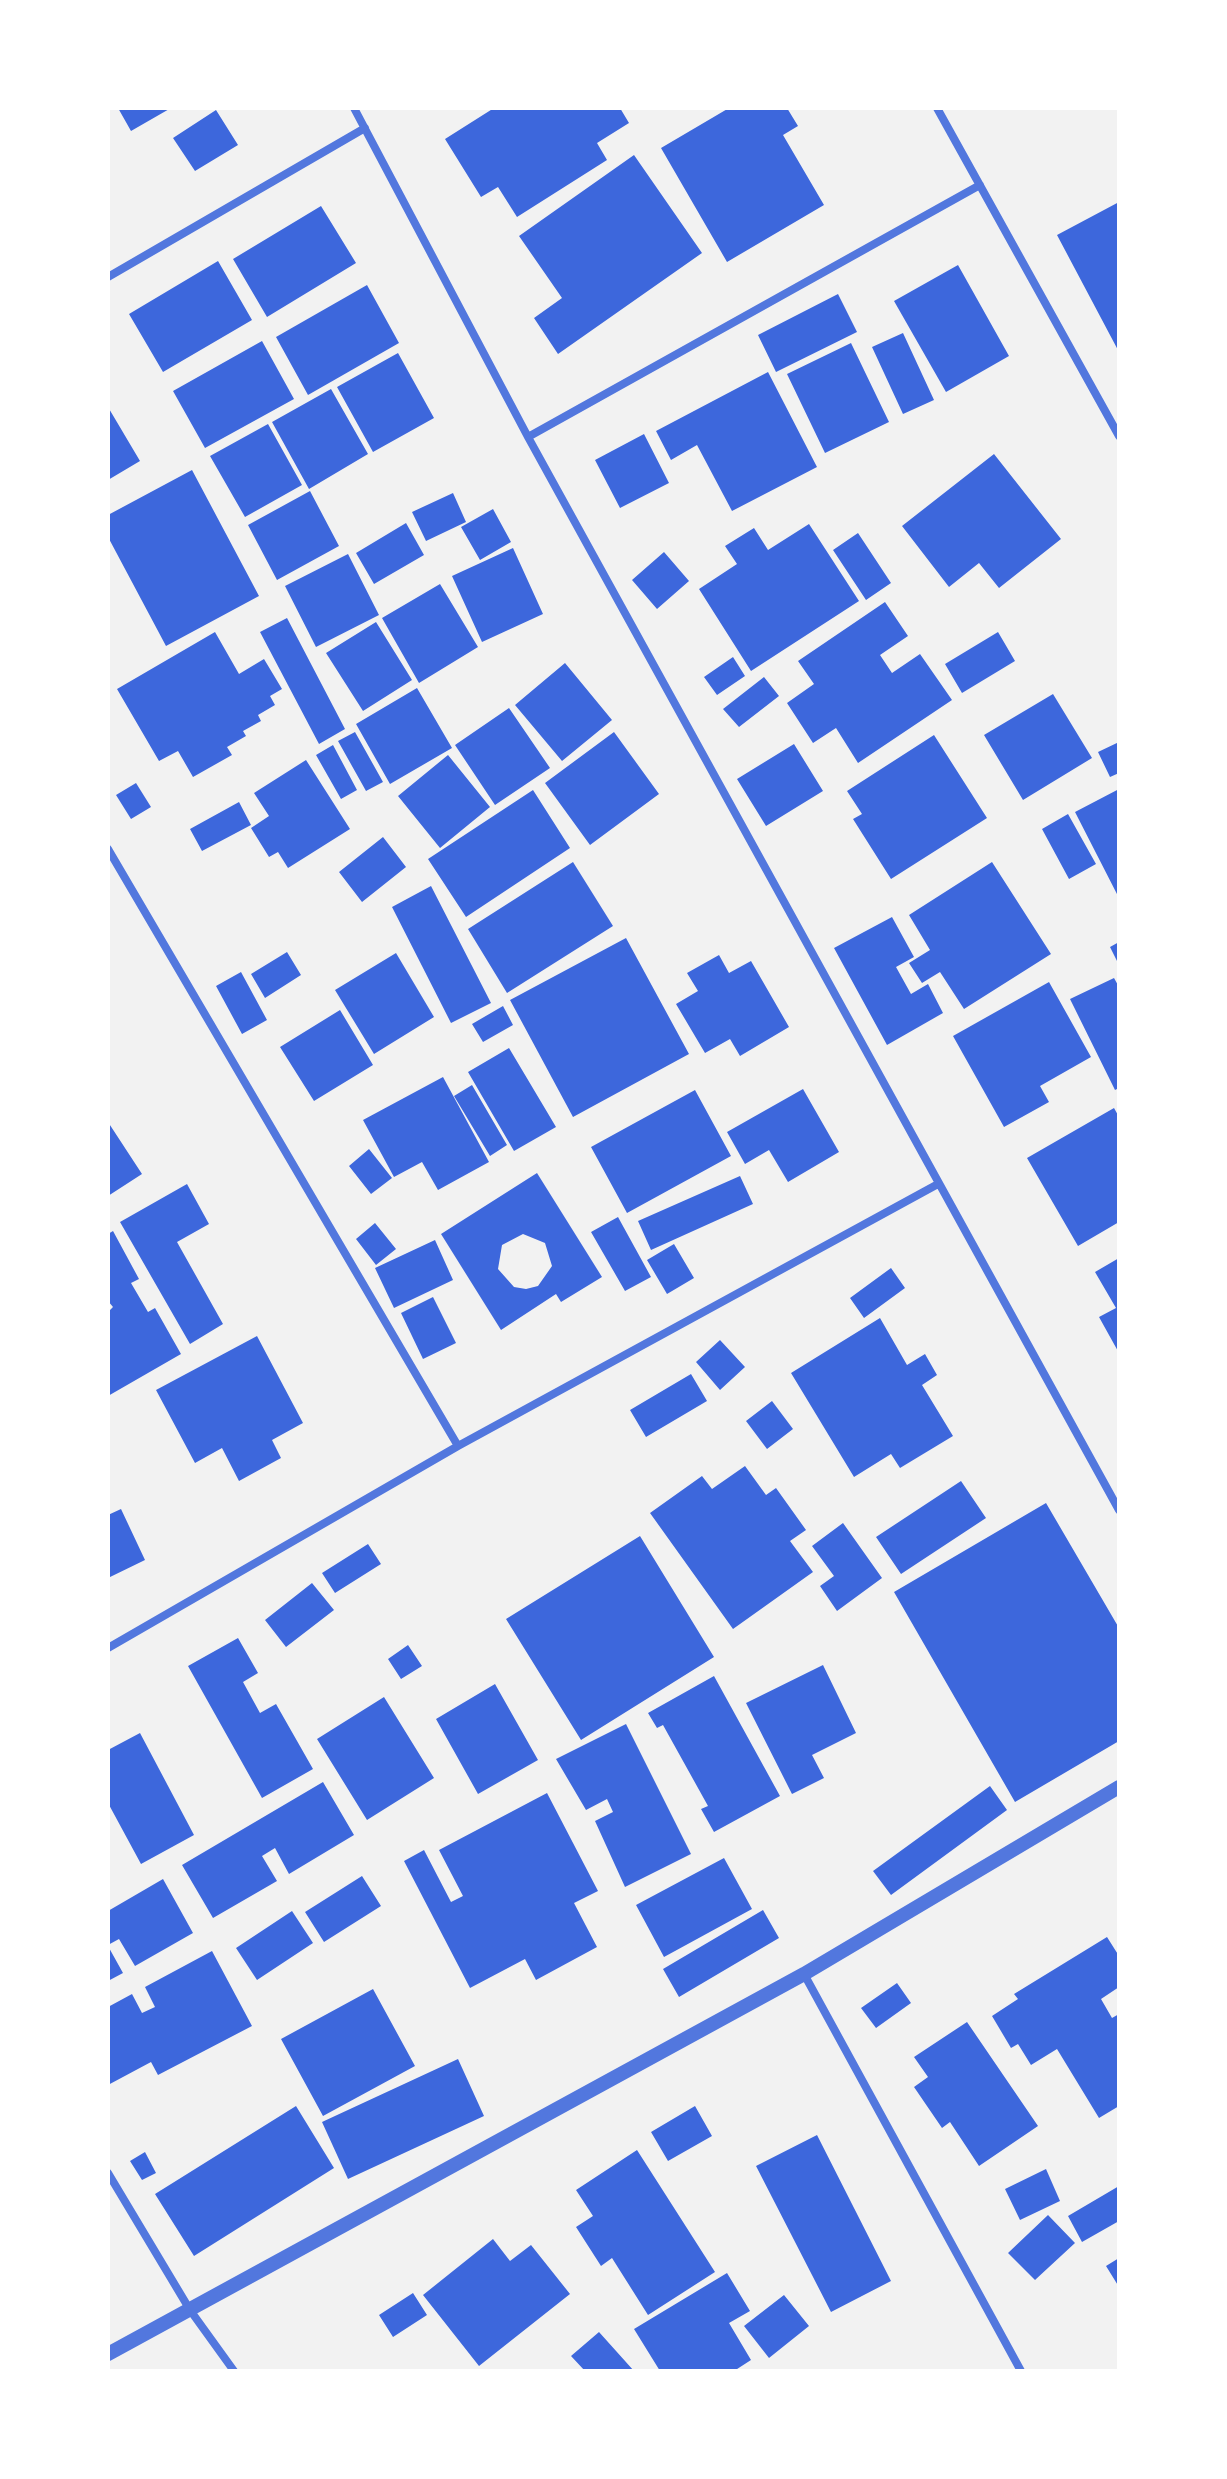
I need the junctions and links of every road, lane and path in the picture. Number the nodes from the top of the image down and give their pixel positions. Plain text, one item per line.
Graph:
1 (354, 108) edge
2 (937, 108) edge
3 (365, 128) junction
4 (980, 185) junction
5 (108, 277) edge
6 (1119, 436) edge
7 (528, 437) junction
8 (108, 849) edge
9 (938, 1184) junction
10 (458, 1446) junction
11 (1119, 1510) edge
12 (108, 1648) edge
13 (1119, 1787) edge
14 (804, 1974) junction
15 (108, 2173) edge
16 (190, 2310) junction
17 (108, 2354) edge
18 (234, 2371) edge
19 (1021, 2371) edge

1 - 3 street
2 - 4 street
3 - 5 street
3 - 7 street
4 - 6 street
4 - 7 street
7 - 9 street
8 - 10 street
9 - 10 street
9 - 11 street
10 - 12 street
13 - 14 street
14 - 16 street
14 - 19 street
15 - 16 street
16 - 17 street
16 - 18 street

